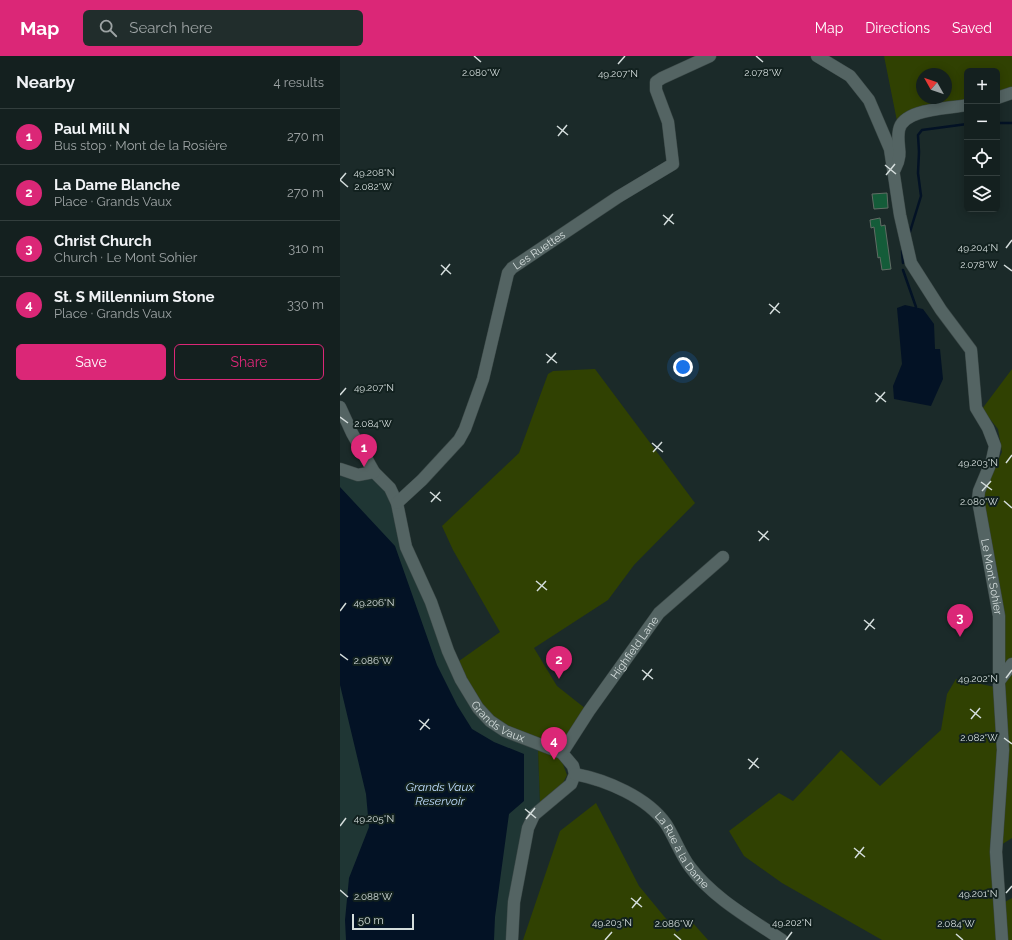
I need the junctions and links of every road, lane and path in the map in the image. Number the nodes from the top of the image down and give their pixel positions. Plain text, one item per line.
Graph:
1 (710, 56) edge
2 (816, 56) edge
3 (1012, 93) edge
4 (1000, 97) edge
5 (964, 105) edge
6 (894, 170) junction
7 (340, 407) edge
8 (340, 468) edge
9 (374, 472) junction
10 (397, 503) junction
11 (723, 557) dead end
12 (1012, 664) edge
13 (999, 681) junction
14 (562, 753) junction
15 (575, 774) junction
16 (512, 940) edge
17 (782, 940) edge
18 (1002, 940) edge

1 - 10 street, Les Ruettes
2 - 6 street, Le Mont Sohier
3 - 4 street
5 - 6 street
6 - 13 street, Le Mont Sohier
7 - 9 street, Grands Vaux
8 - 9 street
9 - 10 street, Grands Vaux
10 - 14 street, Grands Vaux
11 - 14 street, Highfield Lane
12 - 13 street
13 - 18 street, Le Mont Sohier
14 - 15 street
15 - 16 street
15 - 17 street, La Rue à la Dame

